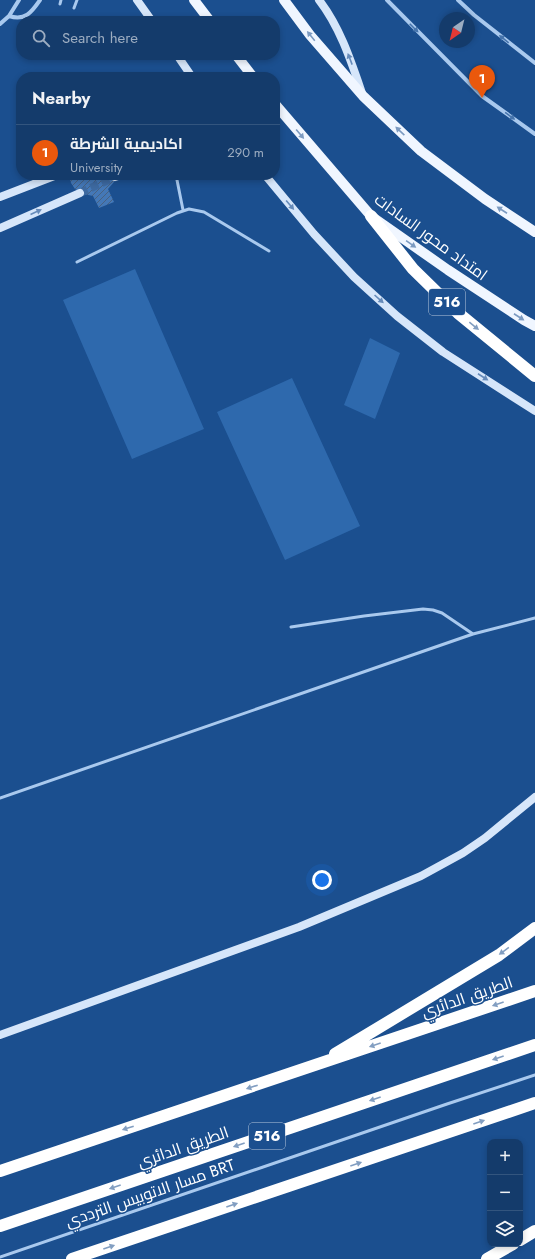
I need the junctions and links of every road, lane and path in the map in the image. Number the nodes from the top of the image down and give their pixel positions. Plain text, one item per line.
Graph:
1 (19, 0) edge
2 (40, 0) edge
3 (61, 0) edge
4 (77, 0) edge
5 (137, 0) edge
6 (194, 0) edge
7 (284, 0) edge
8 (319, 0) edge
9 (387, 0) edge
10 (458, 0) edge
11 (60, 4) dead end
12 (74, 8) dead end
13 (9, 16) junction
14 (26, 16) edge
15 (148, 16) edge
16 (206, 16) edge
17 (16, 19) edge
18 (0, 24) edge
19 (180, 60) edge
20 (240, 60) edge
21 (535, 63) edge
22 (189, 72) edge
23 (249, 72) edge
24 (363, 96) junction
25 (280, 110) edge
26 (535, 134) edge
27 (44, 180) edge
28 (177, 180) edge
29 (269, 180) edge
30 (80, 193) tunnel mouth
31 (0, 197) edge
32 (183, 210) junction
33 (371, 216) junction
34 (0, 228) edge
35 (535, 232) edge
36 (269, 252) dead end
37 (77, 262) dead end
38 (535, 326) edge
39 (535, 376) edge
40 (535, 411) edge
41 (535, 618) edge
42 (291, 628) dead end
43 (473, 634) junction
44 (535, 797) edge
45 (0, 798) edge
46 (535, 928) edge
47 (535, 991) edge
48 (0, 1035) edge
49 (535, 1045) edge
50 (316, 1065) junction
51 (535, 1075) edge
52 (535, 1103) edge
53 (0, 1171) edge
54 (0, 1226) edge
55 (535, 1231) edge
56 (523, 1238) edge
57 (508, 1247) edge
58 (0, 1258) edge
59 (72, 1259) edge
60 (487, 1259) edge

1 - 13 street
2 - 14 street
3 - 11 lane
4 - 12 lane
5 - 15 street
6 - 16 main road
24 -> 7 main road
24 -> 8 street
9 -> 26 street
21 -> 10 street
13 - 17 street
13 - 18 street
19 - 22 street
20 - 23 main road
35 -> 24 main road
25 -> 33 main road, امتداد محور السادات
27 - 31 street
28 - 32 lane
29 -> 40 street
34 -> 30 street
32 - 36 lane
32 - 37 lane
33 -> 38 main road, امتداد محور السادات
33 -> 39 highway, 516
41 - 43 lane
42 - 43 lane
43 - 45 lane
44 - 48 street
46 -> 50 highway
47 -> 50 highway, الطريق الدائري
49 -> 54 highway, الطريق الدائري / 516
50 -> 53 highway, الطريق الدائري
51 - 58 lane, مسار الاتوبيس الترددي BRT
59 -> 52 highway
55 - 56 highway
57 - 60 highway

